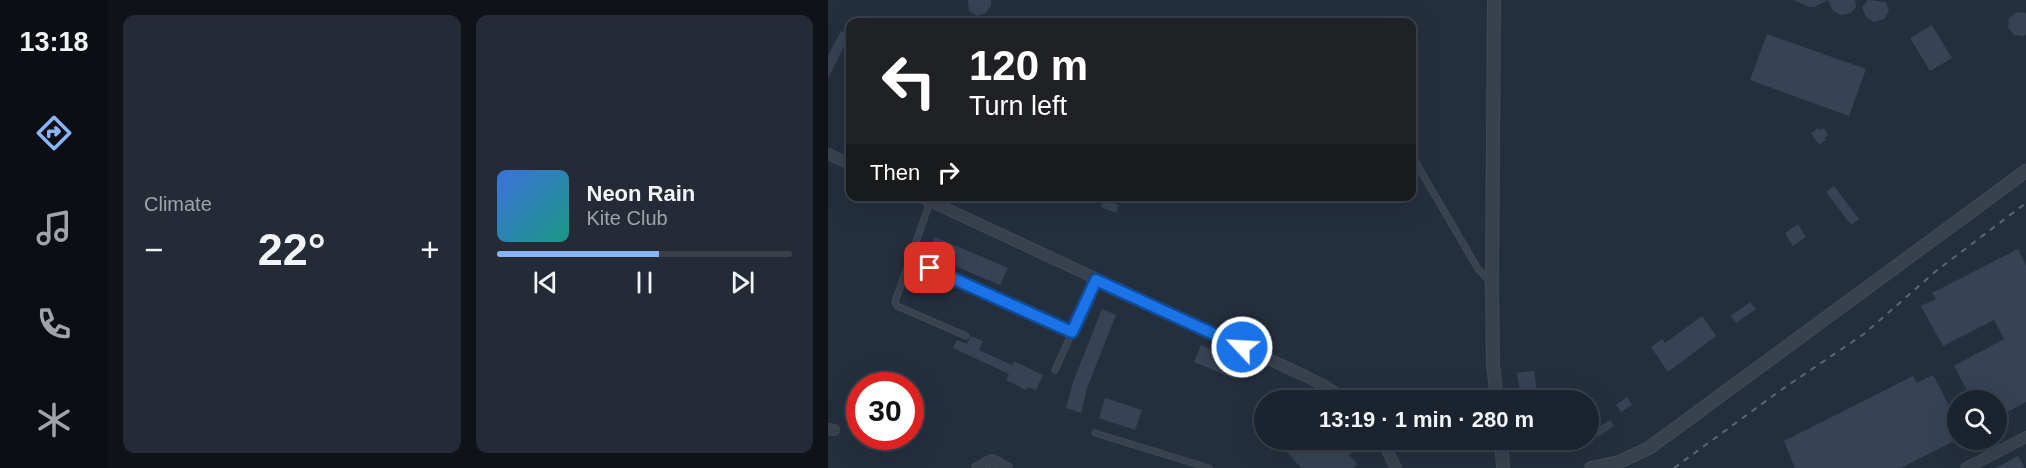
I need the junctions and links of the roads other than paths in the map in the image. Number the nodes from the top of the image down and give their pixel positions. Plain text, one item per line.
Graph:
1 (1494, 0) edge
2 (828, 154) edge
3 (846, 162) edge
4 (1416, 163) edge
5 (2026, 171) edge
6 (930, 202) joint
7 (909, 259) junction
8 (1096, 280) junction
9 (1492, 285) junction
10 (1072, 332) junction
11 (966, 336) dead end
12 (1055, 370) dead end
13 (1330, 390) edge
14 (1496, 390) edge
15 (1095, 433) dead end
16 (2026, 437) edge
17 (1387, 450) edge
18 (1501, 450) edge
19 (976, 468) edge
20 (1007, 468) edge
21 (1209, 468) edge
22 (1396, 468) edge
23 (1503, 468) edge
24 (1591, 468) edge
25 (1966, 468) edge

1 - 9 street
2 - 3 street
4 - 9 lane
5 - 24 street
6 - 7 lane
6 - 8 street
7 - 10 lane
7 - 11 lane
8 - 10 lane
8 - 13 street
9 - 14 street
10 - 12 lane
15 - 21 lane
16 - 25 street
17 - 22 street
18 - 23 street
19 - 20 street

